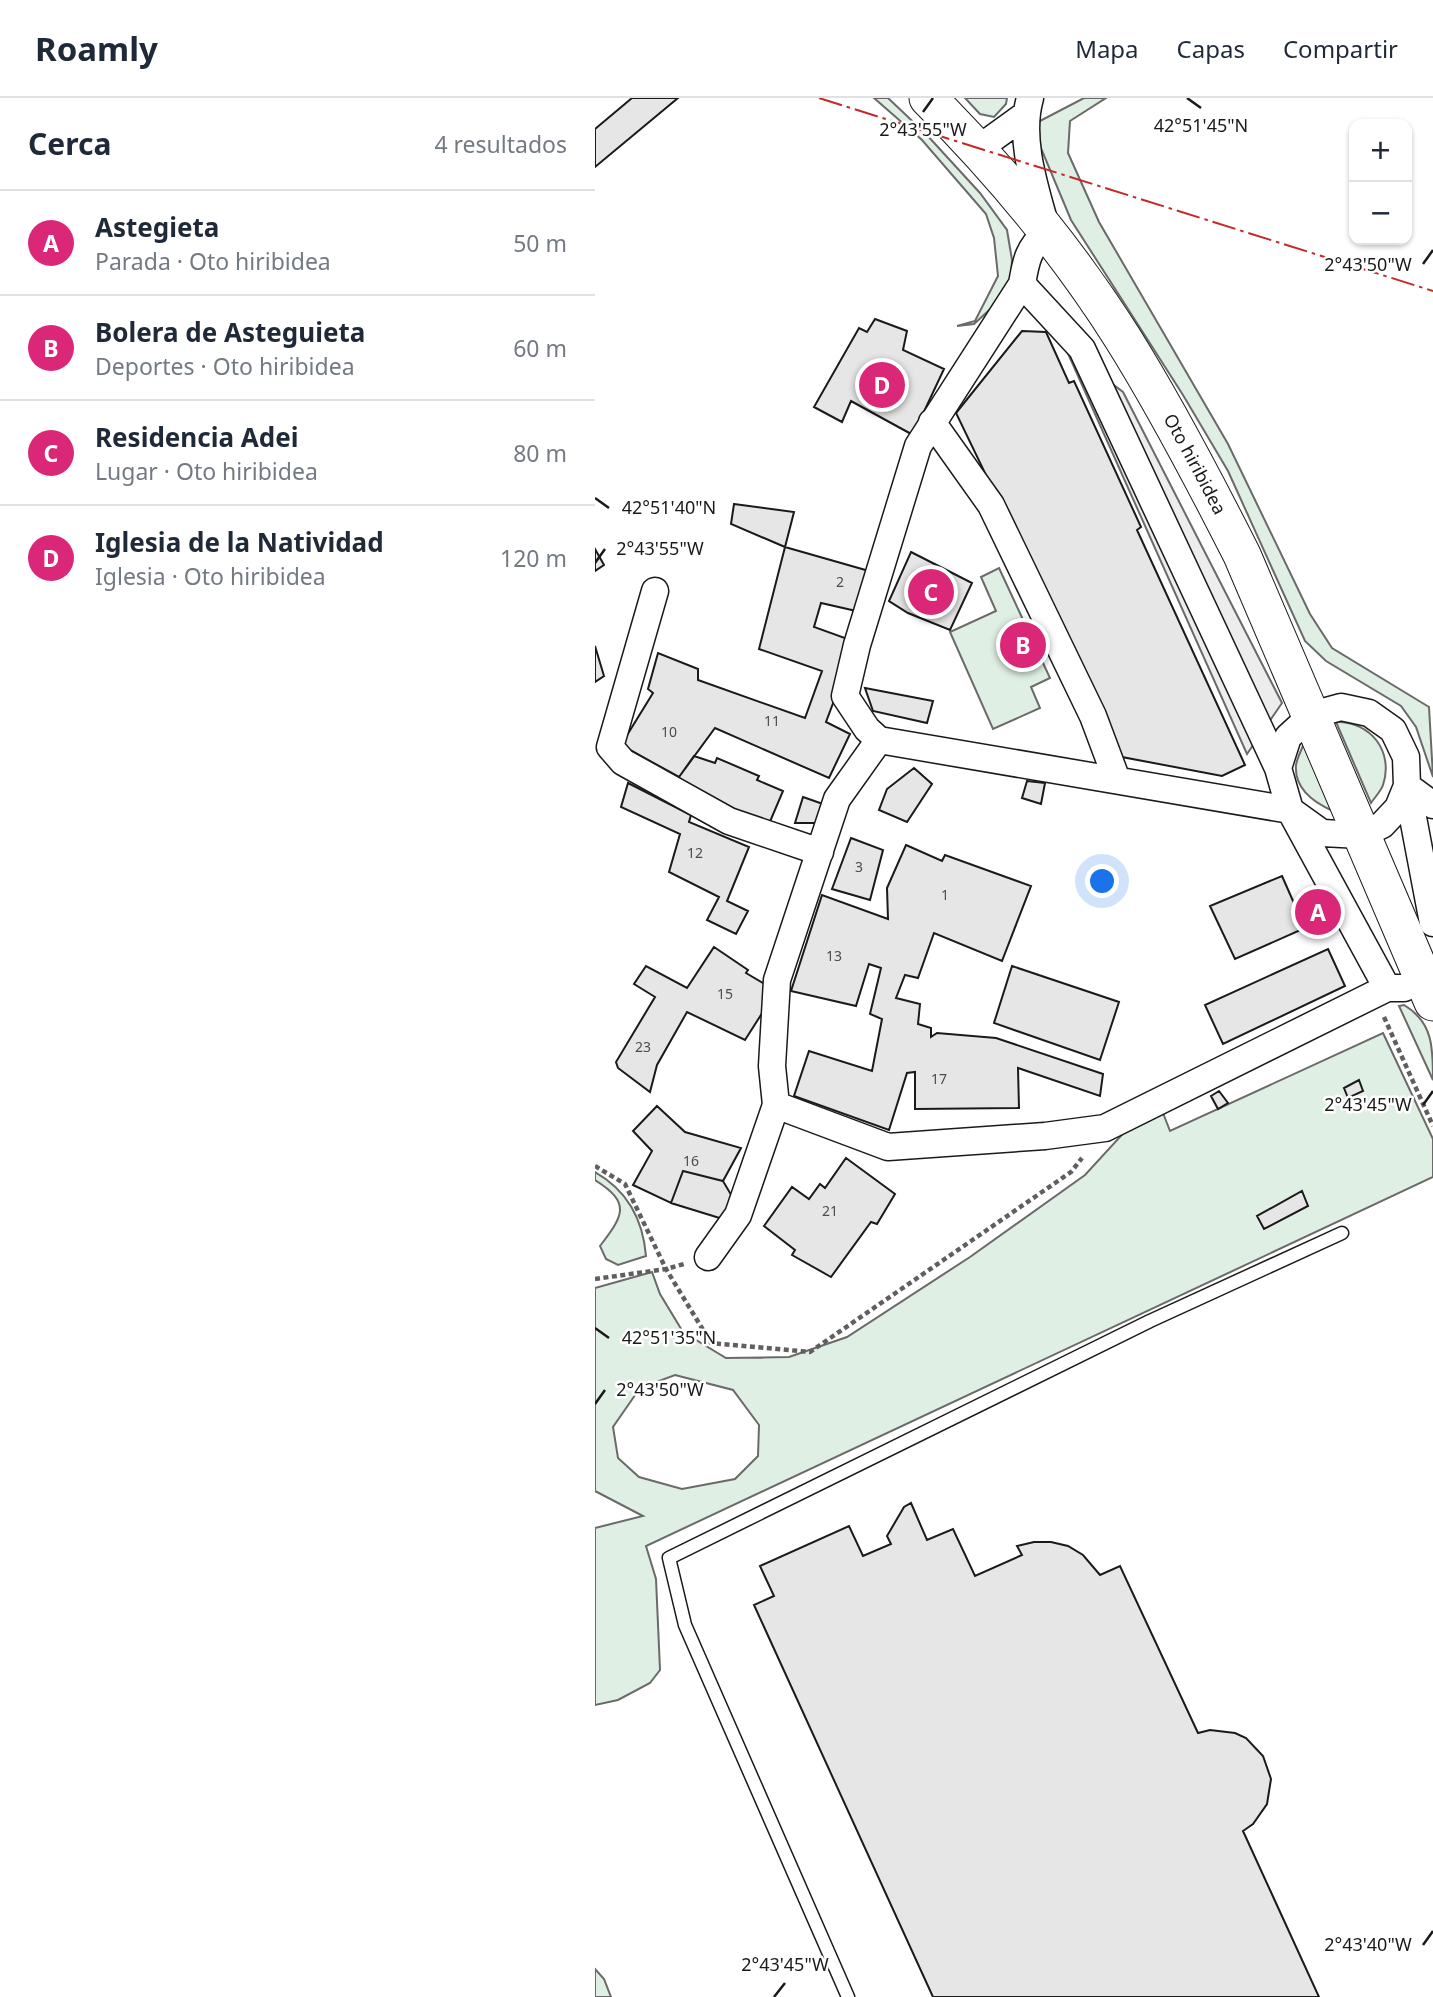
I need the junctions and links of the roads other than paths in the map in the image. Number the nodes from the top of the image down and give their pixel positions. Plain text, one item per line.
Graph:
1 (928, 98) edge
2 (1027, 106) edge
3 (978, 149) junction
4 (1047, 231) junction
5 (1022, 284) junction
6 (932, 422) junction
7 (655, 591) dead end
8 (1312, 715) junction
9 (879, 740) junction
10 (1278, 768) junction
11 (1117, 780) junction
12 (1407, 786) junction
13 (1433, 805) edge
14 (1290, 810) junction
15 (1361, 835) junction
16 (820, 852) junction
17 (1433, 923) edge
18 (1387, 988) junction
19 (1430, 994) edge
20 (776, 1105) junction
21 (1342, 1233) dead end
22 (708, 1256) road end
23 (848, 1997) edge

1 - 3 street, Oto hiribidea
2 - 3 street
2 - 4 street
3 - 4 street, Oto hiribidea
4 - 5 street
4 - 8 street, Oto hiribidea
5 - 6 street
5 - 10 street
6 - 9 street
6 - 11 street
7 - 16 street
8 - 10 street
8 - 12 street
8 - 15 street, Oto hiribidea
9 - 11 street
9 - 16 street
10 - 14 street
11 - 14 street
12 - 13 street
12 - 15 street
12 - 17 street
14 - 15 street
14 - 18 street
15 - 19 street, Oto hiribidea
16 - 20 street
18 - 19 street
18 - 20 street
20 - 22 street
21 - 23 lane

